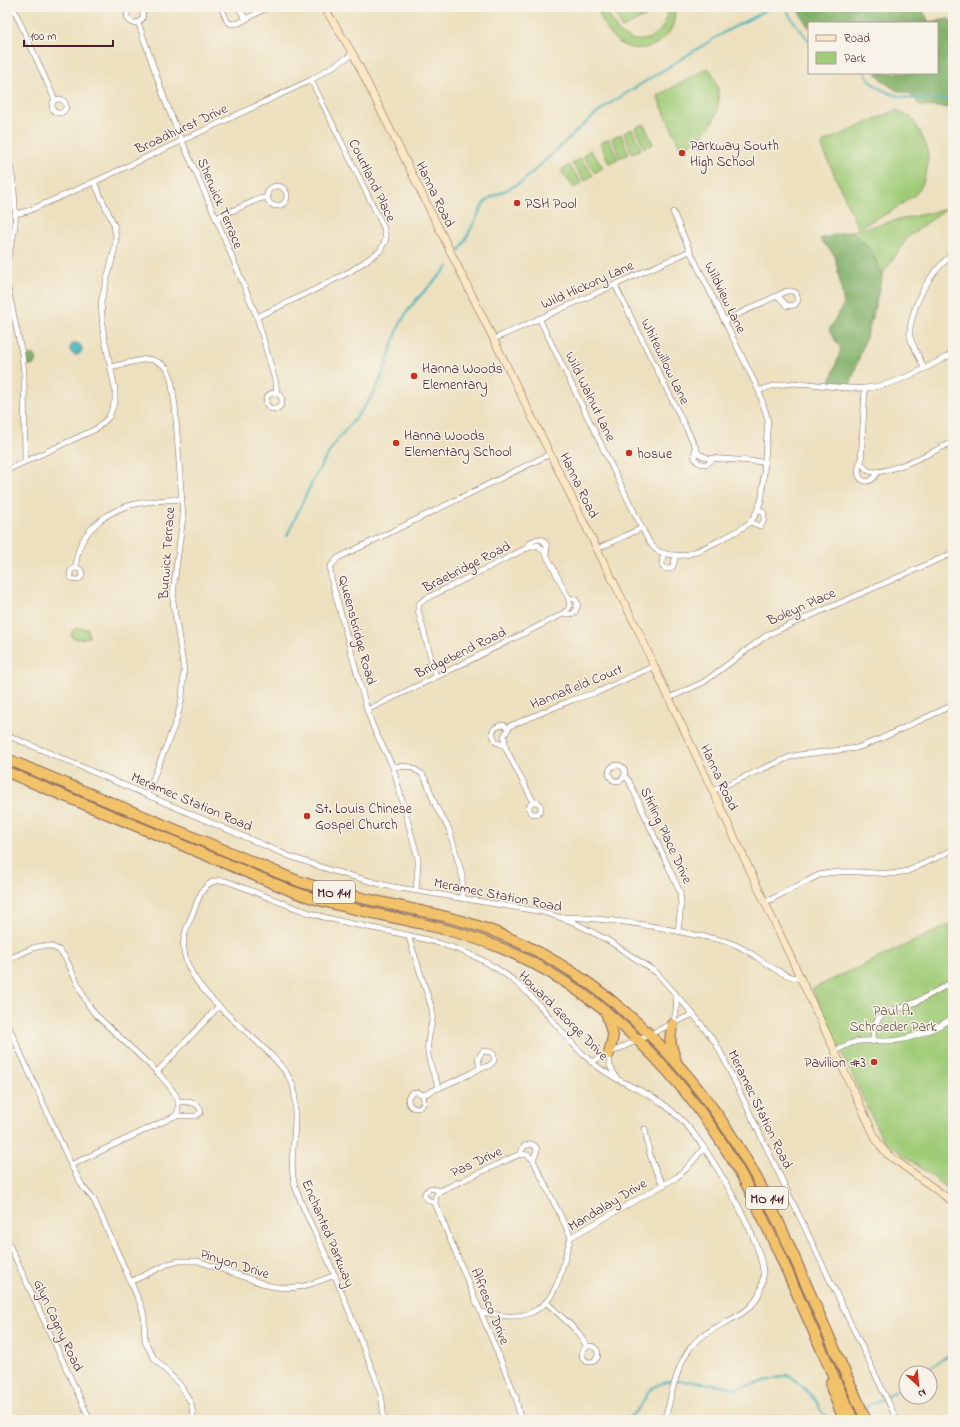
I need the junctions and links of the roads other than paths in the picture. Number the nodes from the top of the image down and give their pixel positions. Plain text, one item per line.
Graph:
1 (13, 7) edge
2 (221, 7) edge
3 (238, 7) edge
4 (268, 7) edge
5 (324, 7) edge
6 (246, 19) junction
7 (138, 22) dead end
8 (353, 54) junction
9 (311, 80) junction
10 (55, 100) dead end
11 (182, 141) junction
12 (7, 157) edge
13 (94, 182) junction
14 (268, 197) dead end
15 (672, 212) dead end
16 (15, 214) junction
17 (216, 218) junction
18 (690, 251) junction
19 (953, 254) edge
20 (7, 262) edge
21 (7, 284) edge
22 (615, 284) junction
23 (778, 296) dead end
24 (257, 317) junction
25 (539, 318) junction
26 (724, 321) junction
27 (494, 339) junction
28 (953, 353) edge
29 (110, 367) junction
30 (924, 368) junction
31 (865, 388) junction
32 (759, 391) junction
33 (277, 394) dead end
34 (953, 442) edge
35 (696, 448) junction
36 (550, 454) junction
37 (714, 458) junction
38 (25, 461) junction
39 (765, 462) junction
40 (861, 462) junction
41 (7, 470) edge
42 (878, 471) junction
43 (182, 498) junction
44 (758, 509) junction
45 (750, 522) junction
46 (642, 528) junction
47 (538, 545) joint
48 (528, 548) junction
49 (597, 549) junction
50 (664, 553) junction
51 (953, 553) edge
52 (546, 554) junction
53 (676, 555) junction
54 (76, 568) dead end
55 (654, 666) junction
56 (436, 677) junction
57 (669, 698) junction
58 (953, 705) edge
59 (367, 710) junction
60 (508, 728) junction
61 (7, 735) edge
62 (505, 746) junction
63 (7, 759) edge
64 (393, 767) junction
65 (7, 772) edge
66 (624, 775) dead end
67 (712, 791) junction
68 (148, 794) junction
69 (533, 801) dead end
70 (953, 850) edge
71 (213, 882) joint
72 (416, 890) junction
73 (463, 899) junction
74 (764, 903) junction
75 (556, 916) junction
76 (678, 931) junction
77 (408, 935) junction
78 (7, 960) edge
79 (801, 979) junction
80 (953, 982) edge
81 (675, 993) junction
82 (219, 1006) junction
83 (606, 1012) junction
84 (694, 1014) junction
85 (953, 1018) edge
86 (7, 1023) edge
87 (673, 1024) junction
88 (649, 1034) junction
89 (638, 1040) junction
90 (873, 1042) junction
91 (835, 1051) junction
92 (609, 1054) junction
93 (591, 1062) junction
94 (678, 1065) junction
95 (480, 1068) dead end
96 (157, 1072) junction
97 (617, 1079) junction
98 (439, 1088) junction
99 (423, 1095) dead end
100 (178, 1101) junction
101 (175, 1116) junction
102 (645, 1129) dead end
103 (704, 1148) junction
104 (520, 1154) junction
105 (533, 1160) junction
106 (71, 1166) junction
107 (664, 1185) junction
108 (440, 1191) junction
109 (953, 1202) edge
110 (435, 1203) junction
111 (571, 1237) junction
112 (7, 1240) edge
113 (335, 1275) junction
114 (130, 1282) junction
115 (546, 1302) junction
116 (481, 1312) junction
117 (587, 1347) dead end
118 (850, 1382) junction
119 (835, 1389) junction
120 (90, 1420) edge
121 (192, 1420) edge
122 (383, 1420) edge
123 (520, 1420) edge
124 (663, 1420) edge
125 (844, 1420) edge
126 (853, 1420) edge
127 (866, 1420) edge
128 (873, 1420) edge
129 (897, 1420) edge

1 - 10 street
2 - 6 street
3 - 6 street
4 - 6 street
5 - 8 street, Hanna Road
7 - 11 street, Sherwick Terrace
8 - 9 street, Broadhurst Drive
8 - 27 street, Hanna Road
9 - 11 street, Broadhurst Drive
9 - 24 street, Courtland Place
11 - 13 street, Broadhurst Drive
11 - 17 street, Sherwick Terrace
12 - 16 street
13 - 16 street, Broadhurst Drive
13 - 29 street
14 - 17 street
15 - 18 street, Wildview Lane
16 - 20 street
17 - 24 street, Sherwick Terrace
18 - 22 street, Wild Hickory Lane
18 - 26 street, Wildview Lane
19 - 30 street
21 - 38 street
22 - 25 street, Wild Hickory Lane
22 - 35 street, Whitewillow Lane
23 - 26 street
24 - 33 street, Sherwick Terrace
25 - 27 street, Wild Hickory Lane
25 - 46 street, Wild Walnut Lane
26 - 32 street, Wildview Lane
27 - 36 street, Hanna Road
28 - 30 street
29 - 38 street
29 - 43 street, Burwick Terrace
30 - 31 street
31 - 32 street
31 - 40 street
32 - 39 street, Wildview Lane
34 - 42 street
35 - 37 street, Whitewillow Lane
35 - 37 street, Whitewillow Lane
36 - 49 street, Hanna Road
36 - 59 street, Queensbridge Road
37 - 39 street, Whitewillow Lane
38 - 41 street
39 - 44 street, Wildview Lane
40 - 42 street
40 - 42 street
43 - 54 street
43 - 68 street, Burwick Terrace
44 - 45 street
44 - 45 street
45 - 53 street
46 - 49 street
46 - 50 street, Wild Walnut Lane
47 - 48 street, Braebridge Road
47 - 52 street, Bridgebend Road
48 - 52 street, Braebridge Road
48 - 56 street, Braebridge Road
49 - 55 street, Hanna Road
50 - 53 street
50 - 53 street
51 - 57 street, Boleyn Place
52 - 56 street, Bridgebend Road
55 - 57 street, Hanna Road
55 - 60 street, Hannafield Court
56 - 59 street, Bridgebend Road
57 - 67 street, Hanna Road
58 - 67 street
59 - 64 street, Queensbridge Road
60 - 62 street
60 - 62 street, Hannafield Court
61 - 68 street, Meramec Station Road
62 - 69 street, Hannafield Court
63 - 88 highway, MO 141
64 - 72 street, Queensbridge Road
64 - 73 street
65 - 83 highway, MO 141
66 - 76 street, Stirling Place Drive
67 - 74 street, Hanna Road
68 - 72 street, Meramec Station Road
70 - 74 street
71 - 77 street, Howard George Drive
71 - 82 street, Enchanted Parkway
72 - 73 street, Meramec Station Road
73 - 75 street, Meramec Station Road
74 - 79 street, Hanna Road
75 - 76 street
75 - 81 street, Meramec Station Road
76 - 79 street
77 - 93 street, Howard George Drive
77 - 98 street
78 - 96 street
79 - 91 street, Hanna Road
80 - 90 street
81 - 84 street, Meramec Station Road
81 - 87 street
82 - 96 street
82 - 113 street, Enchanted Parkway
83 - 89 highway, MO 141
83 - 92 highway
84 - 87 street
84 - 129 street, Meramec Station Road
85 - 90 street
86 - 106 street
87 - 88 street
87 - 94 highway
88 - 89 street
88 - 94 highway, MO 141
89 - 92 street
89 - 119 highway, MO 141
90 - 91 street
91 - 109 street, Hanna Road
92 - 93 street
92 - 97 street
93 - 97 street, Howard George Drive
94 - 118 highway, MO 141
95 - 98 street
96 - 100 street
97 - 103 street, Howard George Drive
98 - 99 street
100 - 101 street
100 - 101 street
101 - 106 street
102 - 107 street
103 - 107 street, Mandalay Drive
103 - 124 street, Howard George Drive
104 - 105 street, Pas Drive
104 - 105 street
104 - 108 street, Pas Drive
105 - 111 street
106 - 114 street
107 - 111 street, Mandalay Drive
108 - 110 street, Pas Drive
108 - 110 street, Alfresco Drive
110 - 116 street, Alfresco Drive
111 - 115 street, Mandalay Drive
112 - 120 street, Glyn Cagny Road
113 - 114 street, Pinyon Drive
113 - 122 street, Enchanted Parkway
114 - 121 street
115 - 116 street, Mandalay Drive
115 - 117 street
116 - 123 street, Alfresco Drive
118 - 127 highway, MO 141
118 - 128 highway
119 - 125 highway
119 - 126 highway, MO 141

